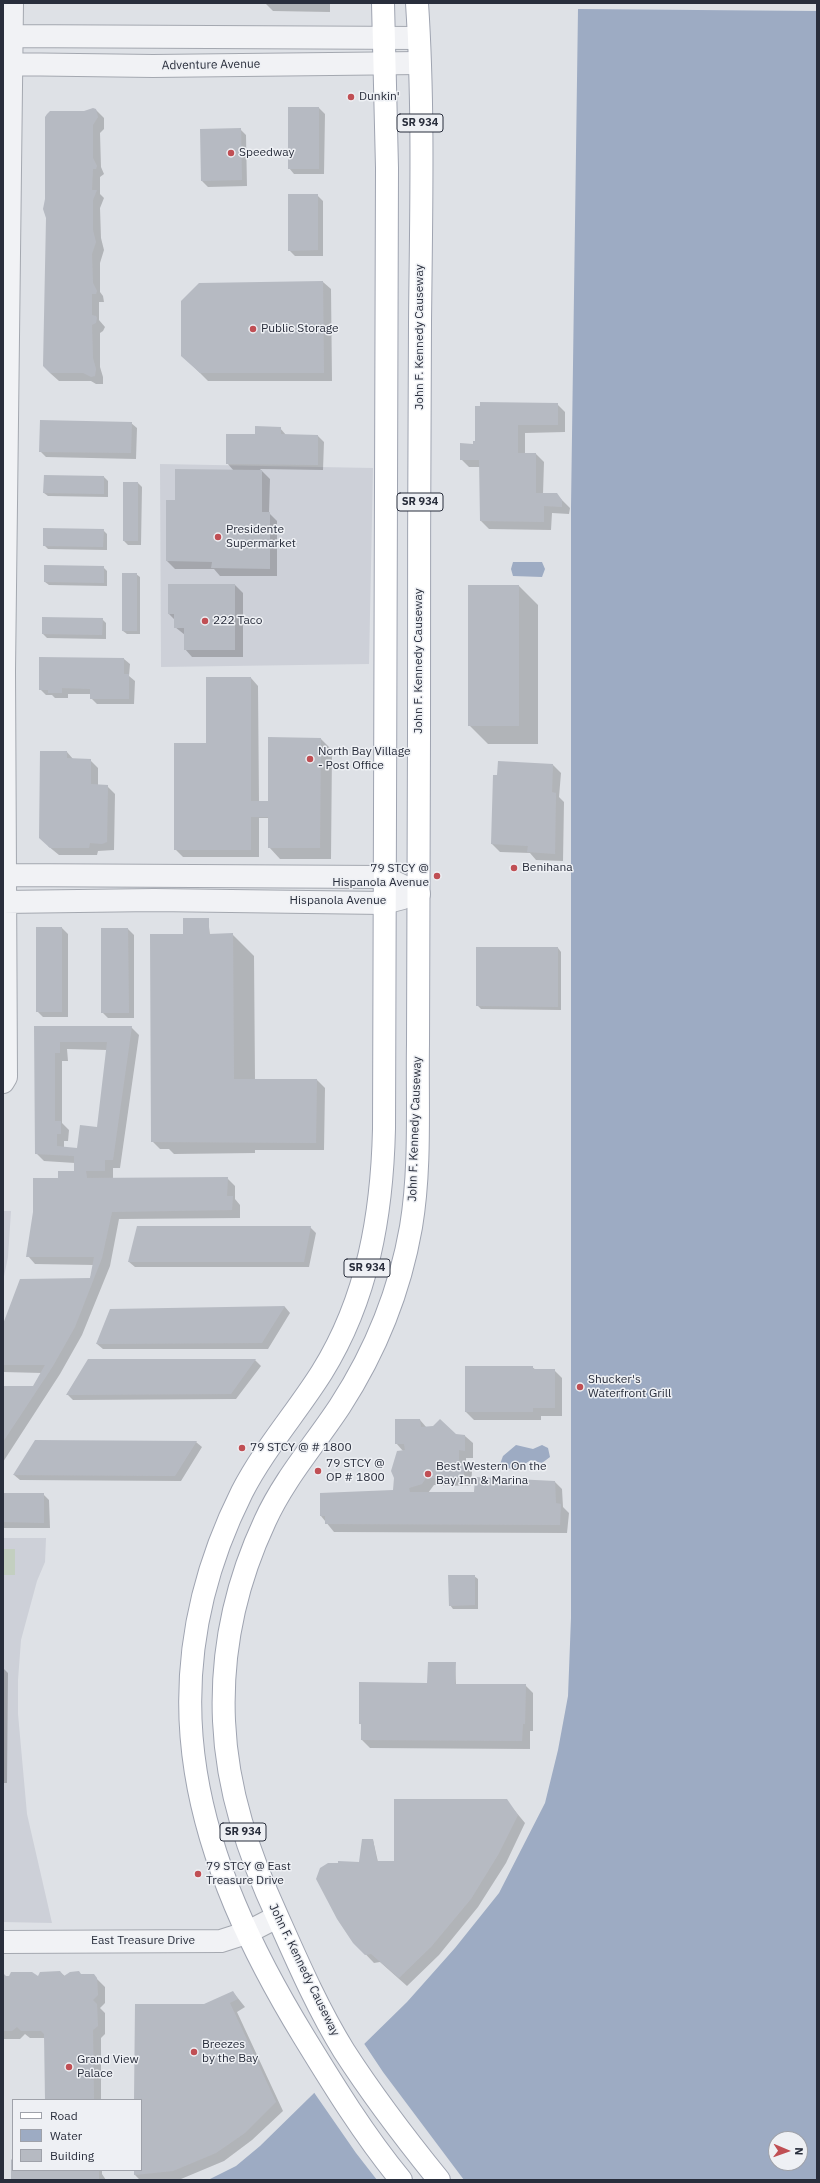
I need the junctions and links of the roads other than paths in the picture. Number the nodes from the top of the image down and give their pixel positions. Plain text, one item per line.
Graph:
1 (12, 3) edge
2 (383, 3) edge
3 (417, 3) edge
4 (7, 36) edge
5 (384, 38) junction
6 (418, 38) junction
7 (385, 62) junction
8 (419, 63) junction
9 (7, 64) edge
10 (6, 266) edge
11 (386, 281) junction
12 (421, 281) junction
13 (5, 475) edge
14 (385, 659) junction
15 (419, 662) junction
16 (4, 671) edge
17 (4, 874) edge
18 (246, 875) junction
19 (384, 877) junction
20 (419, 894) junction
21 (246, 901) junction
22 (4, 902) edge
23 (384, 903) junction
24 (3, 1082) edge
25 (383, 1160) junction
26 (417, 1160) junction
27 (192, 1662) junction
28 (225, 1663) junction
29 (277, 1918) junction
30 (246, 1933) junction
31 (3, 1942) edge
32 (401, 2180) edge
33 (438, 2180) edge

1 - 4 street
2 - 5 main road, SR 934
3 - 6 main road, John F. Kennedy Causeway / SR 934
4 - 5 street
4 - 9 street
5 - 6 street
5 - 7 main road, SR 934
6 - 8 main road, John F. Kennedy Causeway / SR 934
7 - 8 street, Adventure Avenue
7 - 9 street, Adventure Avenue
7 - 11 main road, SR 934
8 - 12 main road, John F. Kennedy Causeway / SR 934
9 - 10 street
10 - 13 street
11 - 12 main road
11 - 14 main road, SR 934
12 - 15 main road, John F. Kennedy Causeway / SR 934
13 - 16 street
14 - 15 main road
14 - 19 main road, SR 934
15 - 20 main road, John F. Kennedy Causeway / SR 934
16 - 17 street
17 - 18 street, Hispanola Avenue
17 - 22 street
18 - 19 street, Hispanola Avenue
18 - 21 street
19 - 20 street, Hispanola Avenue
19 - 23 main road, SR 934
20 - 23 street, Hispanola Avenue
20 - 26 main road, John F. Kennedy Causeway / SR 934
21 - 22 street, Hispanola Avenue
21 - 23 street, Hispanola Avenue
22 - 24 street
23 - 25 main road, SR 934
25 - 26 main road
25 - 27 main road, SR 934
26 - 28 main road, John F. Kennedy Causeway / SR 934
27 - 28 main road
27 - 30 main road, SR 934
28 - 29 main road, John F. Kennedy Causeway / SR 934
29 - 30 street, East Treasure Drive
29 - 33 main road, John F. Kennedy Causeway / SR 934
30 - 31 street, East Treasure Drive
30 - 32 main road, SR 934

